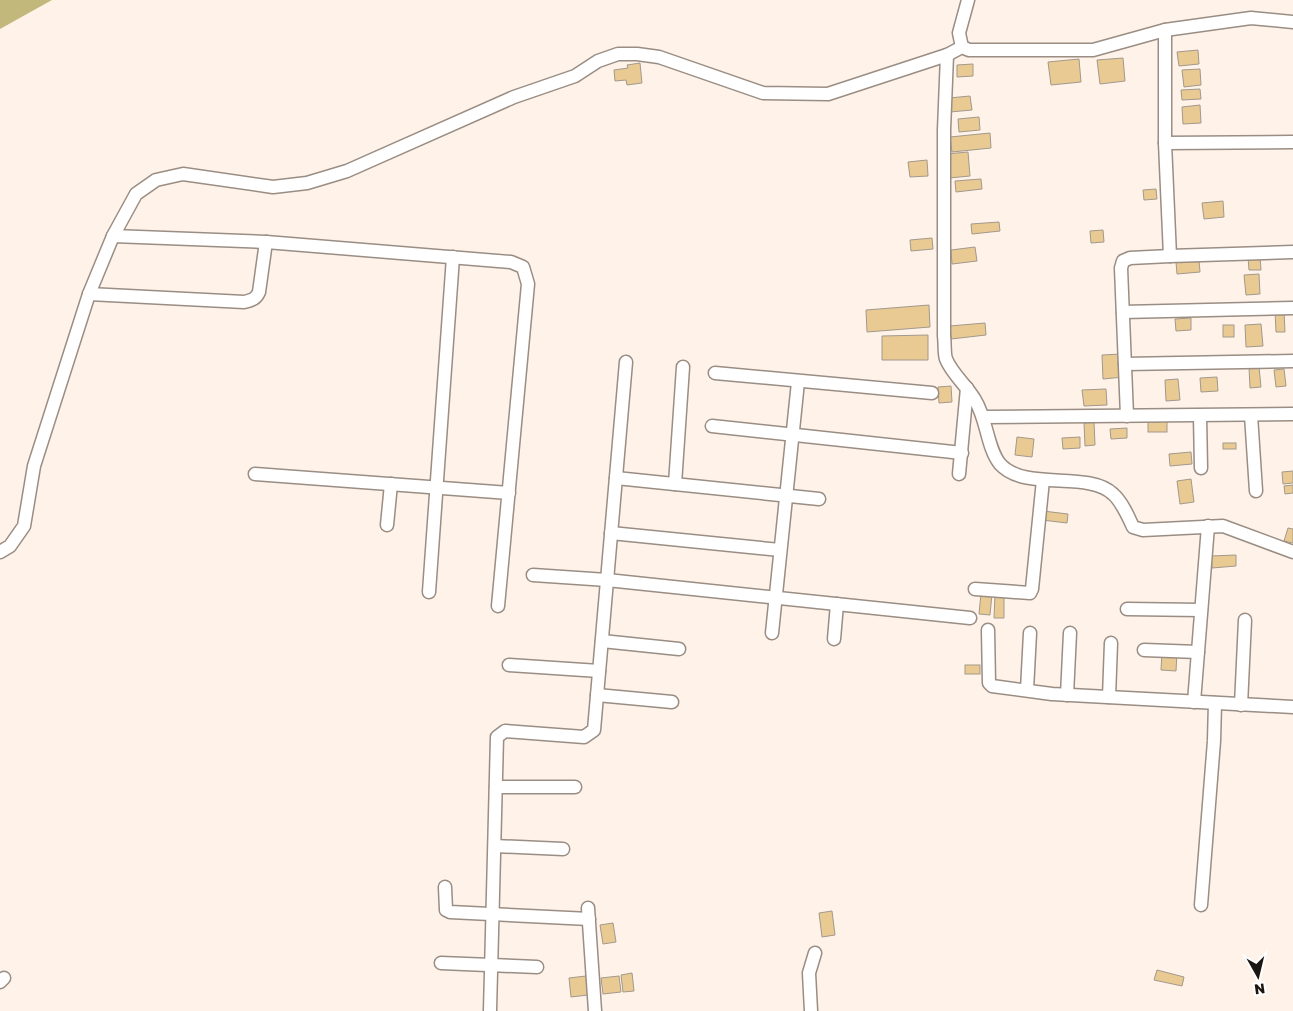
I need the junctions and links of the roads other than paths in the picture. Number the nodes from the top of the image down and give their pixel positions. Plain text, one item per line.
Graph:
1 (968, 0) edge
2 (1293, 22) edge
3 (1164, 30) junction
4 (962, 47) junction
5 (947, 55) junction
6 (1165, 142) junction
7 (1293, 142) edge
8 (113, 236) junction
9 (266, 242) junction
10 (1293, 252) edge
11 (1170, 256) junction
12 (453, 257) junction
13 (89, 294) junction
14 (1293, 308) edge
15 (1123, 312) junction
16 (1293, 361) edge
17 (626, 362) dead end
18 (1125, 364) junction
19 (683, 367) dead end
20 (715, 373) dead end
21 (798, 382) junction
22 (967, 388) junction
23 (932, 393) dead end
24 (1293, 414) edge
25 (1251, 415) junction
26 (1127, 416) junction
27 (1200, 416) junction
28 (984, 417) junction
29 (712, 426) dead end
30 (792, 436) junction
31 (962, 453) junction
32 (1202, 468) dead end
33 (255, 474) dead end
34 (959, 474) dead end
35 (616, 478) junction
36 (1043, 480) junction
37 (391, 484) junction
38 (675, 484) junction
39 (437, 487) junction
40 (1256, 491) dead end
41 (509, 493) junction
42 (786, 496) junction
43 (819, 499) dead end
44 (387, 525) dead end
45 (1208, 526) junction
46 (611, 533) junction
47 (780, 550) junction
48 (0, 552) edge
49 (1293, 552) edge
50 (533, 575) dead end
51 (607, 580) junction
52 (975, 589) dead end
53 (429, 592) dead end
54 (776, 598) junction
55 (837, 604) junction
56 (498, 606) dead end
57 (1128, 609) dead end
58 (1201, 610) junction
59 (970, 618) dead end
60 (1245, 620) dead end
61 (988, 630) dead end
62 (772, 633) dead end
63 (1030, 633) dead end
64 (1070, 633) dead end
65 (834, 639) dead end
66 (602, 641) junction
67 (1111, 643) dead end
68 (679, 649) dead end
69 (1144, 650) dead end
70 (1198, 652) junction
71 (509, 665) dead end
72 (599, 672) junction
73 (1027, 690) junction
74 (597, 695) junction
75 (1067, 695) junction
76 (1109, 697) junction
77 (672, 702) dead end
78 (1194, 702) junction
79 (1215, 703) junction
80 (1241, 704) junction
81 (1293, 707) edge
82 (496, 787) junction
83 (575, 787) dead end
84 (495, 846) junction
85 (563, 849) dead end
86 (444, 886) dead end
87 (1201, 905) dead end
88 (492, 914) junction
89 (815, 953) dead end
90 (441, 963) dead end
91 (490, 965) junction
92 (537, 967) dead end
93 (490, 1011) edge
94 (595, 1011) edge
95 (811, 1011) edge

1 - 4 street
2 - 3 street
3 - 4 street
3 - 6 street
4 - 5 street
5 - 8 street
5 - 22 street
6 - 7 street
6 - 11 street
8 - 9 street
8 - 13 street
9 - 12 street
9 - 13 street
10 - 11 street
11 - 15 street
12 - 39 street
12 - 41 street
13 - 48 street
14 - 15 street
15 - 18 street
16 - 18 street
17 - 35 street
18 - 26 street
19 - 38 street
20 - 21 street
21 - 23 street
21 - 30 street
22 - 28 street
22 - 31 street
24 - 25 street
25 - 27 street
25 - 40 street
26 - 27 street
26 - 28 street
27 - 32 street
28 - 36 street
29 - 30 street
30 - 31 street
30 - 42 street
31 - 34 street
33 - 37 street
35 - 38 street
35 - 46 street
36 - 45 street
36 - 52 street
37 - 39 street
37 - 44 street
38 - 42 street
39 - 41 street
39 - 53 street
41 - 56 street
42 - 43 street
42 - 47 street
45 - 49 street
45 - 58 street
46 - 47 street
46 - 51 street
47 - 54 street
50 - 51 street
51 - 54 street
51 - 66 street
54 - 55 street
54 - 62 street
55 - 59 street
55 - 65 street
57 - 58 street
58 - 70 street
60 - 80 street
61 - 73 street
63 - 73 street
64 - 75 street
66 - 68 street
66 - 72 street
67 - 76 street
69 - 70 street
70 - 78 street
71 - 72 street
72 - 74 street
73 - 75 street
74 - 77 street
74 - 82 street
75 - 76 street
76 - 78 street
78 - 79 street
79 - 80 street
79 - 87 street
80 - 81 street
82 - 83 street
82 - 84 street
84 - 85 street
84 - 88 street
86 - 88 street
88 - 91 street
88 - 94 street
89 - 95 street
90 - 91 street
91 - 92 street
91 - 93 street

